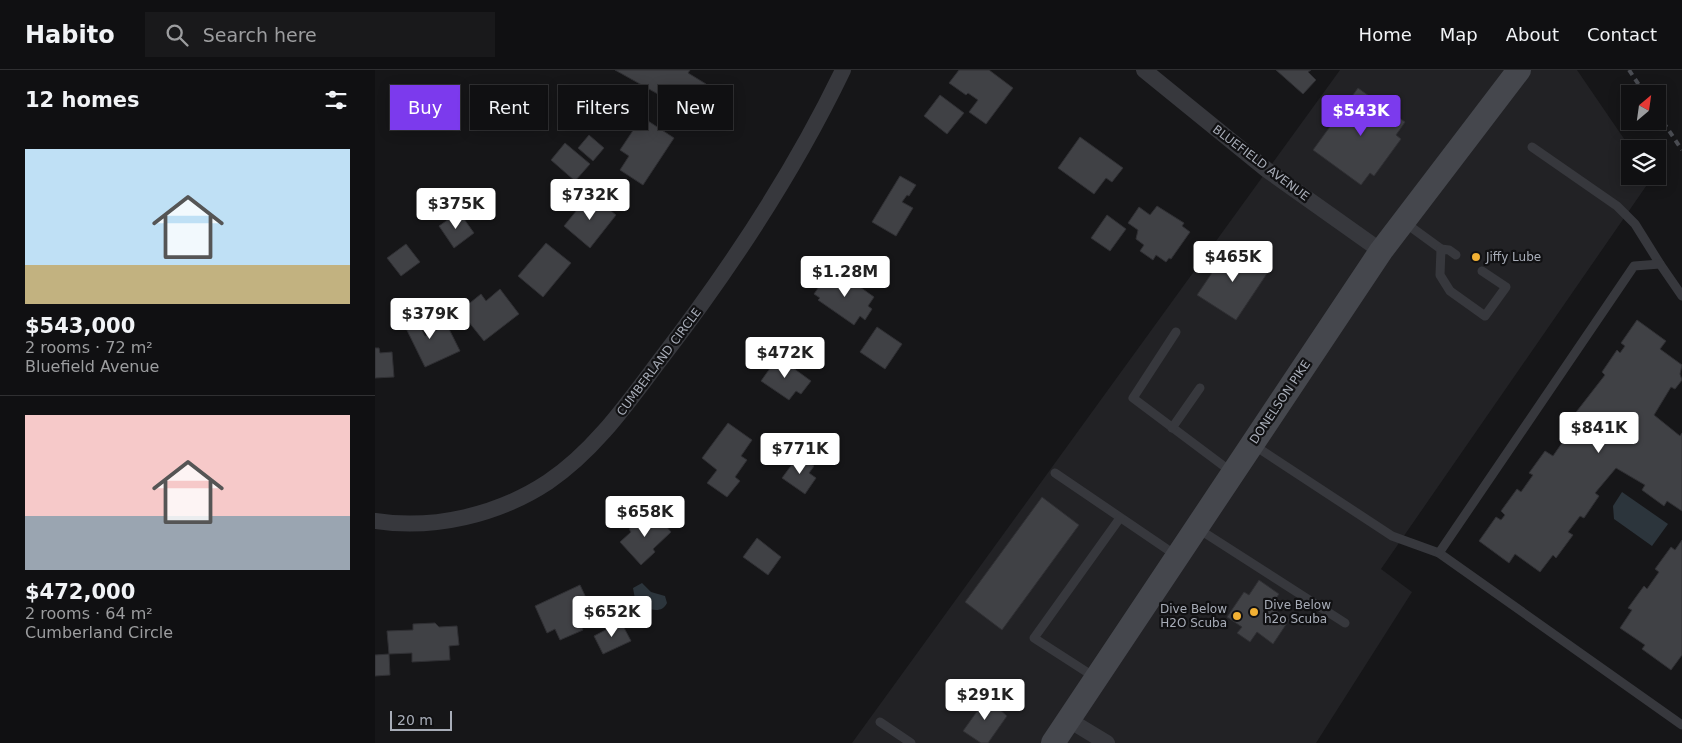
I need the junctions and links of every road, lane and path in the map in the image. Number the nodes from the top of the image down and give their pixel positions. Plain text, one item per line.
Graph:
1 (843, 70) edge
2 (1144, 70) edge
3 (1519, 70) edge
4 (1531, 147) dead end
5 (1404, 221) junction
6 (1441, 250) junction
7 (1381, 251) junction
8 (1456, 255) dead end
9 (1660, 264) junction
10 (1482, 272) dead end
11 (1682, 296) edge
12 (1176, 332) dead end
13 (1200, 388) dead end
14 (1172, 428) junction
15 (1252, 444) junction
16 (1055, 473) dead end
17 (1233, 473) junction
18 (1120, 518) junction
19 (375, 521) edge
20 (1197, 528) junction
21 (1439, 553) junction
22 (1178, 556) junction
23 (1345, 623) dead end
24 (1096, 678) junction
25 (1069, 720) junction
26 (880, 722) dead end
27 (1682, 725) edge
28 (911, 743) edge
29 (1053, 743) edge
30 (1107, 743) edge

1 - 19 street, CUMBERLAND CIRCLE
2 - 7 street, BLUEFIELD AVENUE
3 - 5 main road, DONELSON PIKE
4 - 9 lane
5 - 6 lane
5 - 7 main road, DONELSON PIKE
6 - 8 lane
6 - 10 lane
7 - 15 main road, DONELSON PIKE
9 - 11 lane
9 - 21 lane
12 - 14 lane
13 - 14 lane
14 - 17 lane
15 - 17 main road, DONELSON PIKE
15 - 21 lane
16 - 18 lane
17 - 20 main road, DONELSON PIKE
18 - 22 lane
18 - 24 lane
20 - 22 main road, DONELSON PIKE
20 - 23 lane
21 - 27 lane
22 - 24 main road, DONELSON PIKE
24 - 25 main road, DONELSON PIKE
25 - 29 main road, DONELSON PIKE
25 - 30 street
26 - 28 lane

